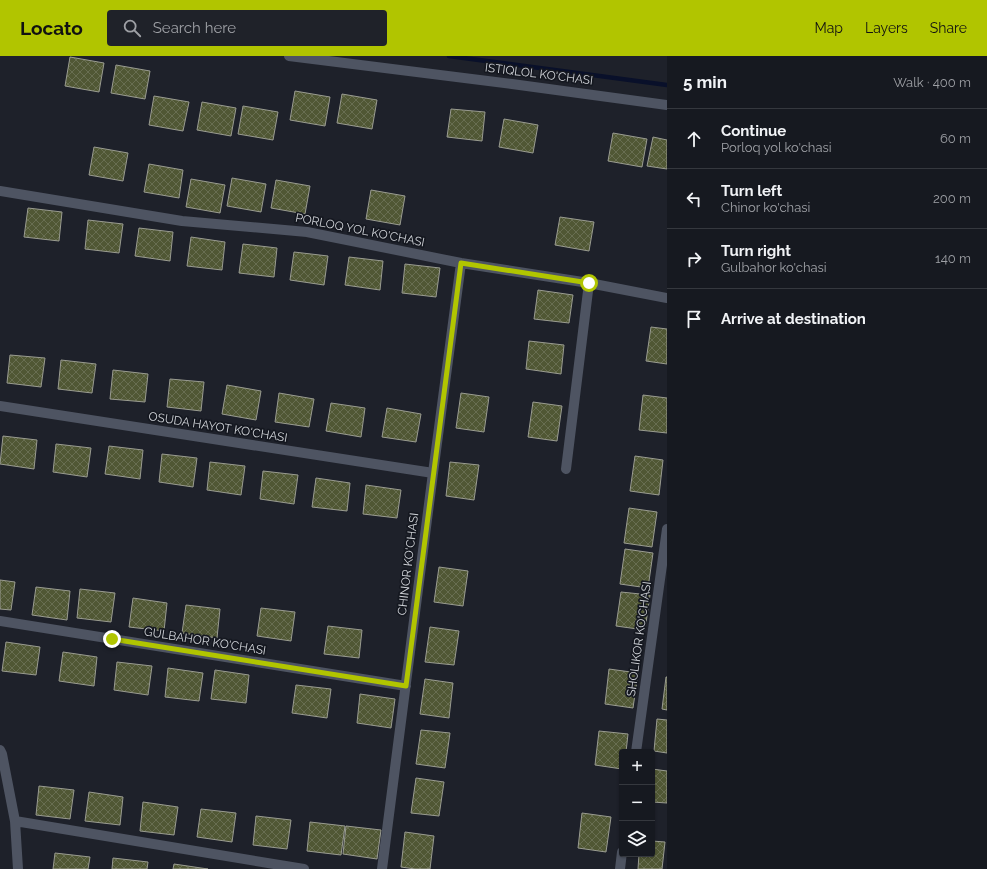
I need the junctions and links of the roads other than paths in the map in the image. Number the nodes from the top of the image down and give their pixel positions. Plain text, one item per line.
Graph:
1 (289, 56) edge
2 (667, 105) edge
3 (0, 190) edge
4 (461, 263) junction
5 (589, 283) junction
6 (667, 298) edge
7 (0, 406) edge
8 (566, 469) dead end
9 (433, 473) junction
10 (667, 530) edge
11 (0, 622) edge
12 (406, 686) junction
13 (636, 749) edge
14 (0, 750) edge
15 (15, 821) junction
16 (621, 857) edge
17 (18, 869) edge
18 (304, 869) edge
19 (382, 869) edge
20 (620, 869) edge

1 - 2 street, ISTIQLOL KO'CHASI
3 - 4 street, PORLOQ YOL KO'CHASI
4 - 5 street, PORLOQ YOL KO'CHASI
4 - 9 street, CHINOR KO'CHASI
5 - 6 street, PORLOQ YOL KO'CHASI
5 - 8 street
7 - 9 street, OSUDA HAYOT KO'CHASI
9 - 12 street, CHINOR KO'CHASI
10 - 13 street, SHOLIKOR KO'CHASI
11 - 12 street, GULBAHOR KO'CHASI
12 - 19 street, CHINOR KO'CHASI
14 - 15 street
15 - 17 street
15 - 18 street
16 - 20 street

